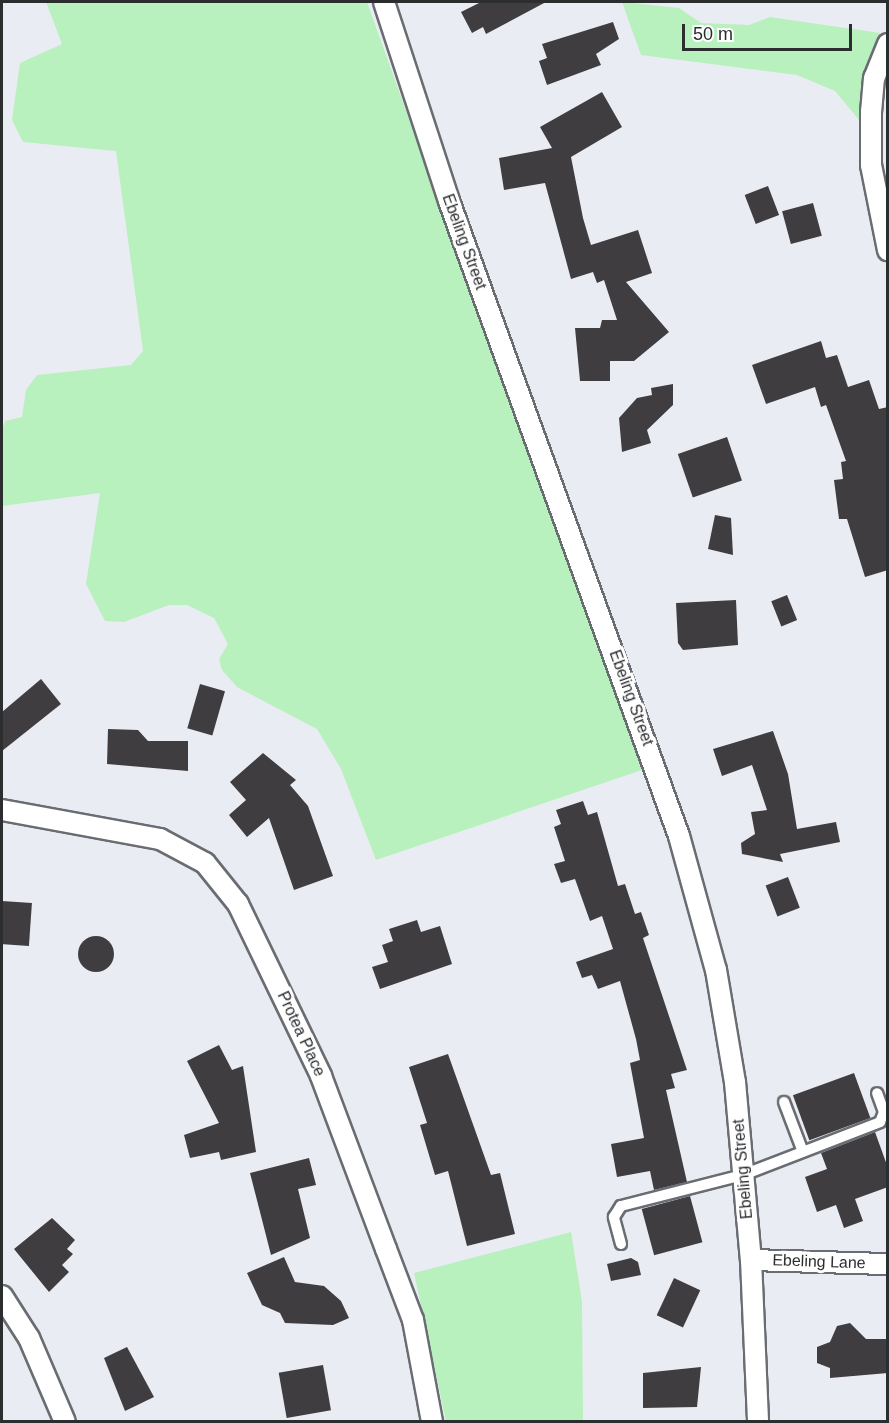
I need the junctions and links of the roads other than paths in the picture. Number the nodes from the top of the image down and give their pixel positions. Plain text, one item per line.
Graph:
1 (384, 2) edge
2 (888, 44) edge
3 (888, 250) edge
4 (2, 810) edge
5 (877, 1092) dead end
6 (784, 1102) dead end
7 (803, 1152) junction
8 (743, 1175) junction
9 (621, 1244) dead end
10 (751, 1260) junction
11 (888, 1264) edge
12 (2, 1296) edge
13 (65, 1422) edge
14 (432, 1422) edge
15 (758, 1422) edge

1 - 8 street, Ebeling Street
2 - 3 street
4 - 14 street, Protea Place
5 - 7 lane
6 - 7 lane
7 - 8 lane
8 - 9 lane
8 - 10 street, Ebeling Street
10 - 11 street, Ebeling Lane
10 - 15 street, Ebeling Street
12 - 13 street

